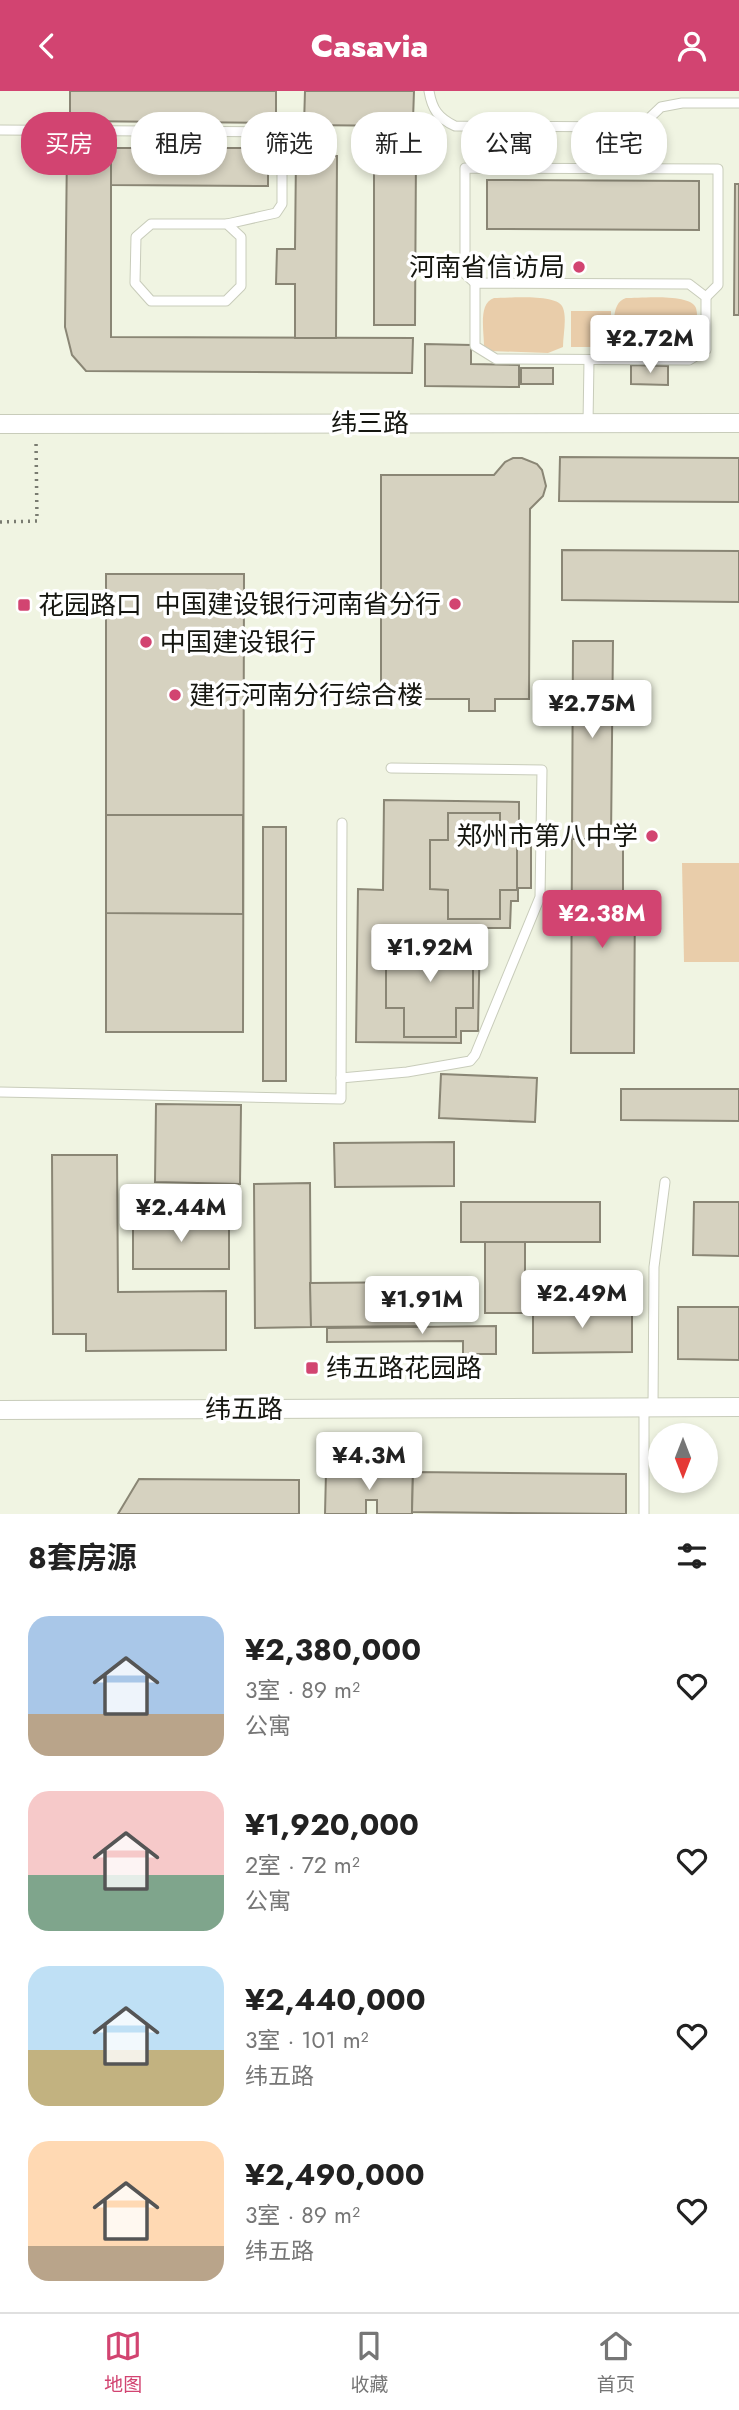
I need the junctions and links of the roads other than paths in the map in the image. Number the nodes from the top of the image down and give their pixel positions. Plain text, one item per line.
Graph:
1 (429, 91) edge
2 (739, 103) edge
3 (0, 130) edge
4 (227, 224) junction
5 (475, 283) junction
6 (706, 297) junction
7 (589, 360) junction
8 (0, 423) edge
9 (588, 423) junction
10 (739, 423) edge
11 (391, 768) dead end
12 (342, 823) dead end
13 (341, 1079) junction
14 (0, 1092) edge
15 (665, 1182) dead end
16 (649, 1407) junction
17 (739, 1407) edge
18 (0, 1410) edge
19 (644, 1514) edge

1 - 2 lane
3 - 4 lane
4 - 4 lane
5 - 6 lane
5 - 6 lane
5 - 7 lane
6 - 7 lane
7 - 9 lane
8 - 9 street, 纬三路
9 - 10 street, 纬三路
11 - 13 lane
12 - 13 lane
13 - 14 lane
15 - 16 lane
16 - 17 street, 纬五路
16 - 18 street, 纬五路
16 - 19 lane

